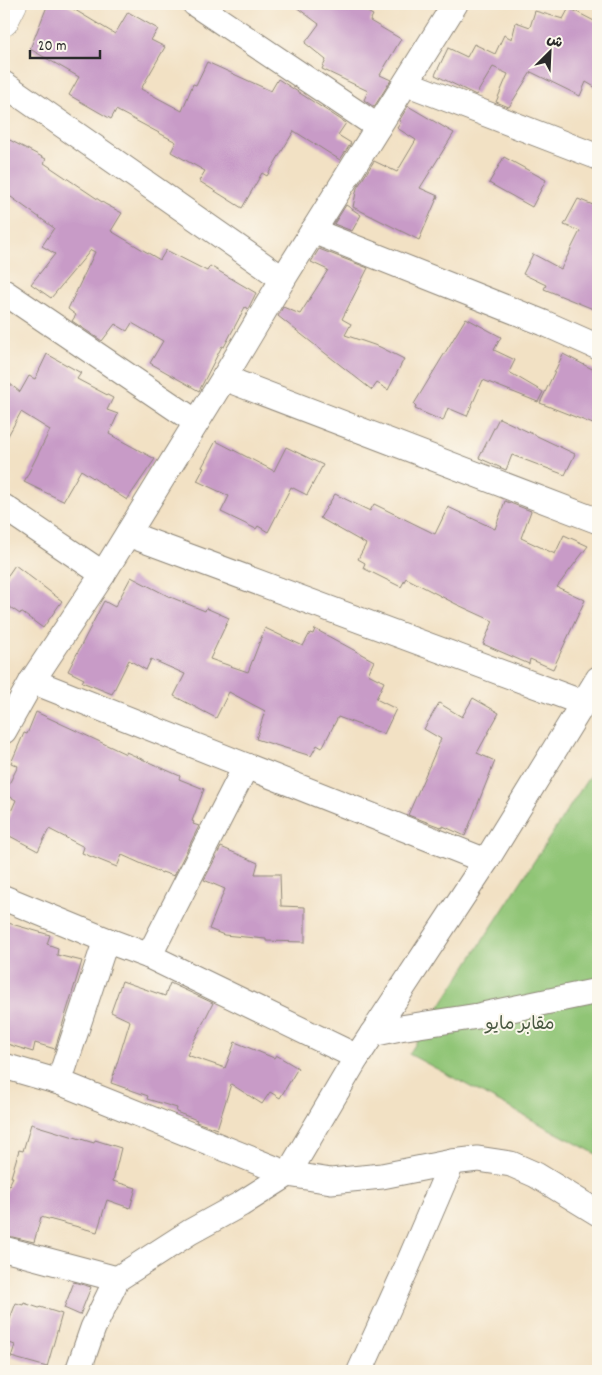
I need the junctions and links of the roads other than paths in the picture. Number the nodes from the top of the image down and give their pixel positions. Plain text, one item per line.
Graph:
1 (12, 4) edge
2 (195, 4) edge
3 (455, 4) edge
4 (4, 22) edge
5 (406, 83) junction
6 (4, 84) edge
7 (378, 127) junction
8 (598, 157) edge
9 (313, 231) junction
10 (283, 279) junction
11 (4, 292) edge
12 (598, 347) edge
13 (224, 378) junction
14 (196, 422) junction
15 (4, 506) edge
16 (598, 521) edge
17 (128, 534) junction
18 (103, 574) junction
19 (598, 679) edge
20 (32, 681) junction
21 (583, 703) junction
22 (4, 731) edge
23 (246, 766) junction
24 (486, 861) junction
25 (4, 898) edge
26 (106, 940) junction
27 (149, 956) junction
28 (598, 991) edge
29 (372, 1034) junction
30 (358, 1057) junction
31 (4, 1066) edge
32 (59, 1082) junction
33 (452, 1162) junction
34 (288, 1174) junction
35 (598, 1214) edge
36 (4, 1249) edge
37 (117, 1279) junction
38 (78, 1371) edge
39 (360, 1371) edge

1 - 4 street
2 - 7 street
3 - 5 street
5 - 7 street
5 - 8 street
6 - 10 street
7 - 9 street
9 - 10 street
9 - 12 street
10 - 13 street
11 - 14 street
13 - 14 street
13 - 16 street
14 - 17 street
15 - 18 street
17 - 18 street
17 - 21 street
18 - 20 street
19 - 21 street
20 - 22 street
20 - 23 street
21 - 24 street
23 - 24 street
23 - 27 street
24 - 29 street
25 - 26 street
26 - 27 street
26 - 32 street
27 - 30 street
28 - 29 street
29 - 30 street
30 - 34 street
31 - 32 street
32 - 34 street
33 - 34 street
33 - 35 street
33 - 39 street
34 - 37 street
36 - 37 street
37 - 38 street

